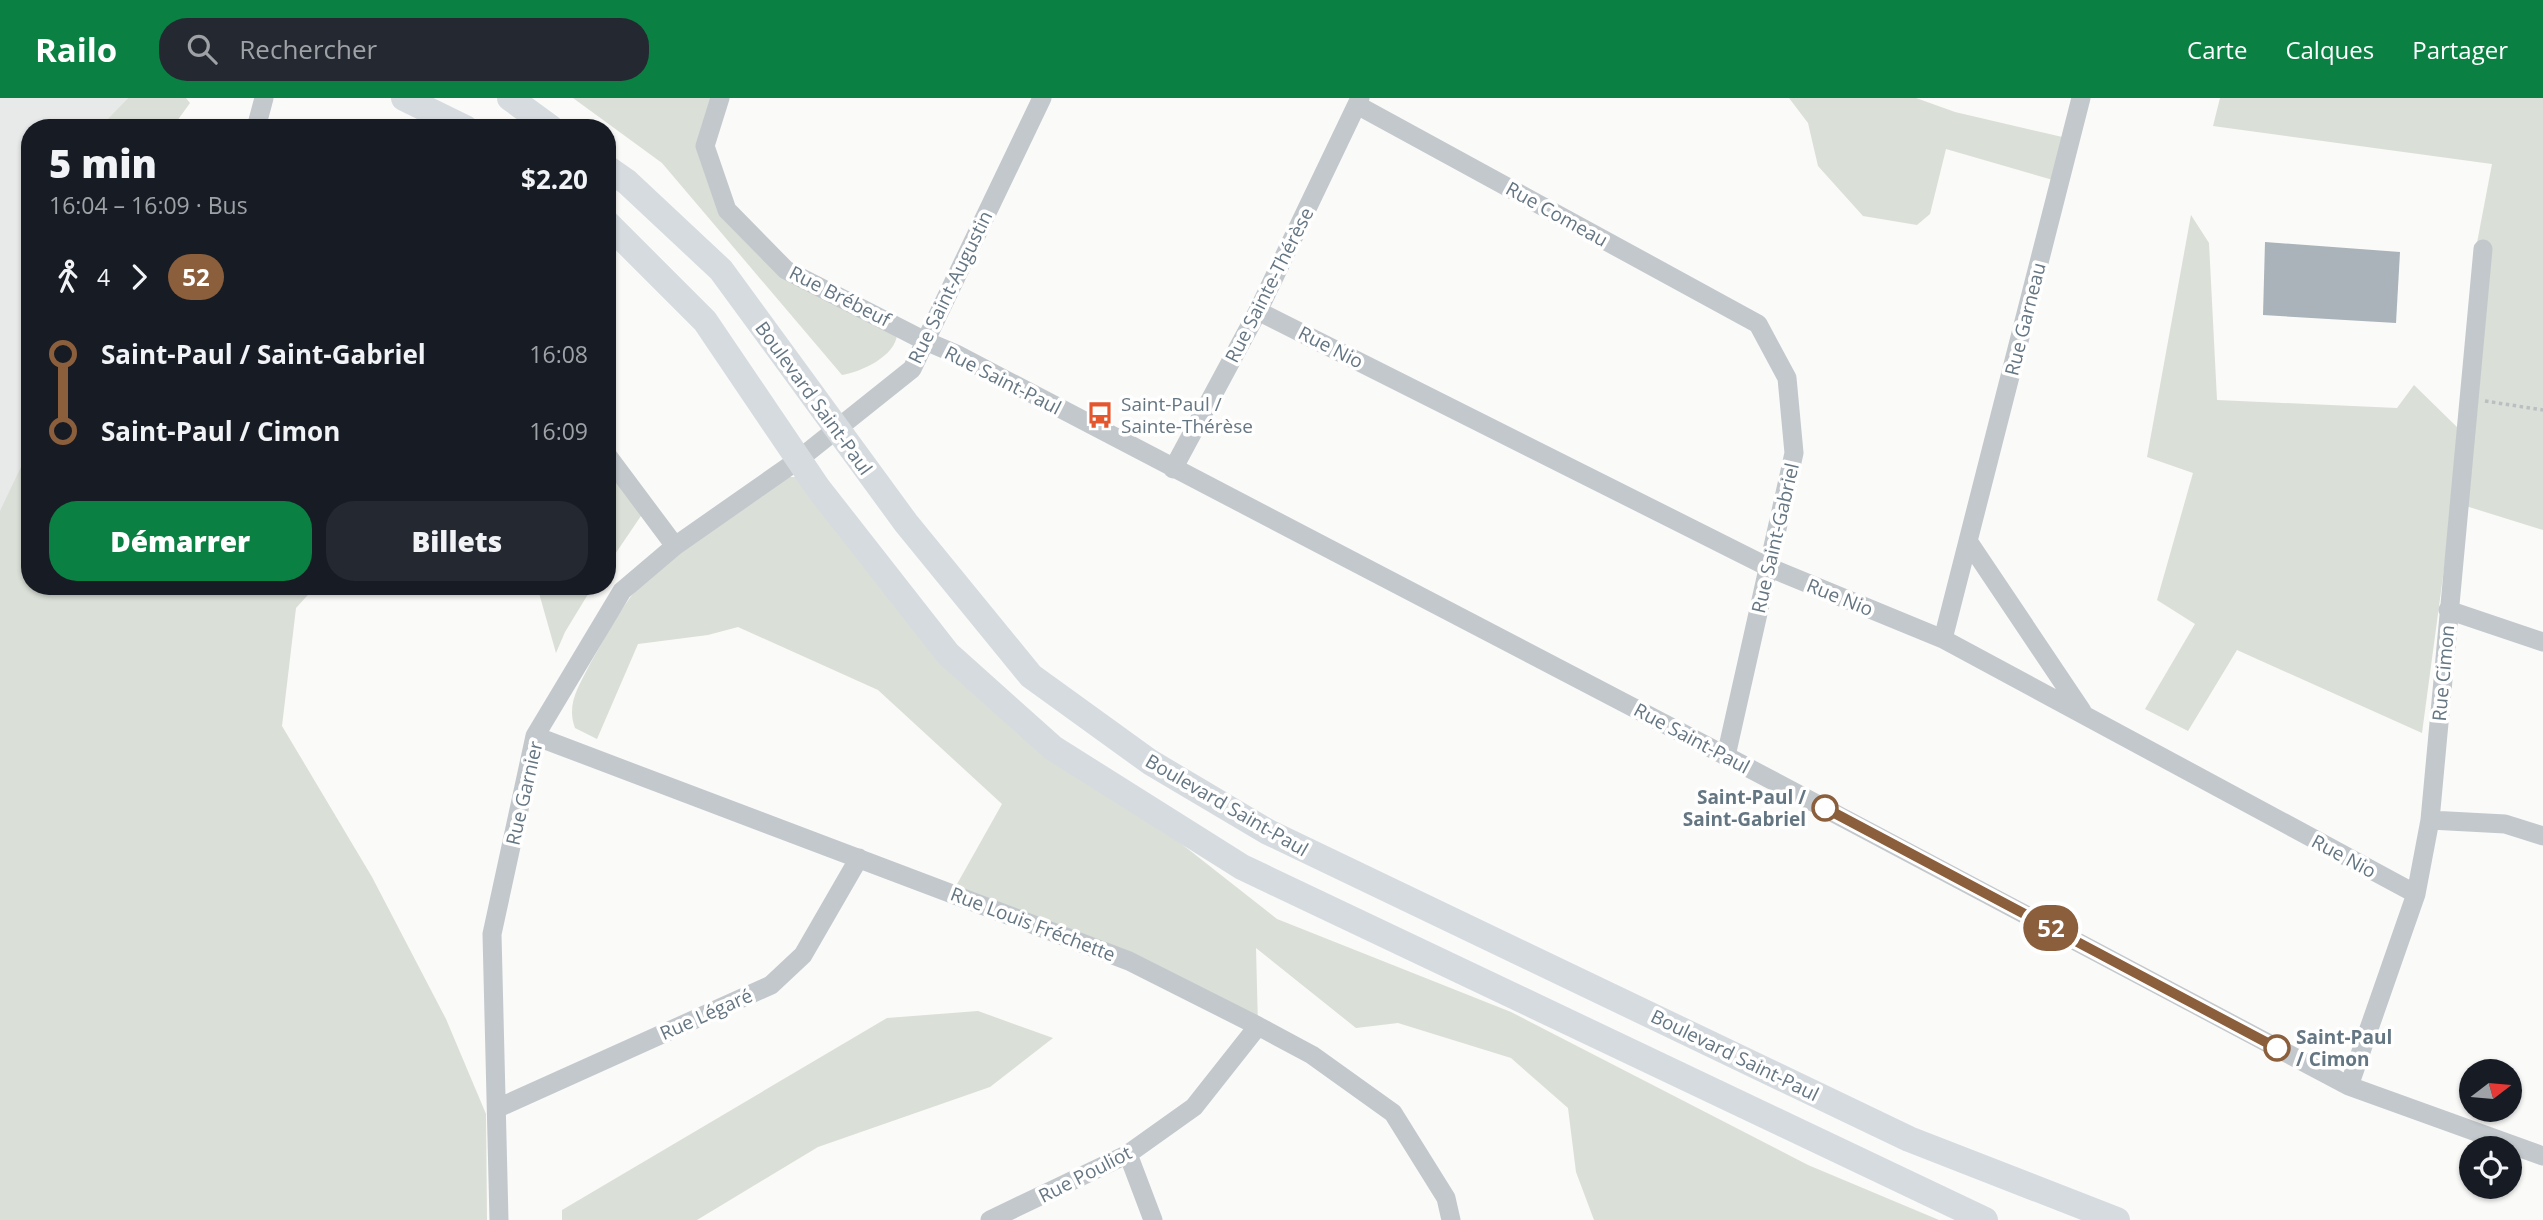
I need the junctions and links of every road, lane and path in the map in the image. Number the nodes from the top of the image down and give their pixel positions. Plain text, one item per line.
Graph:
1 (264, 98) edge
2 (404, 98) edge
3 (510, 98) edge
4 (720, 98) edge
5 (1042, 98) edge
6 (2081, 98) edge
7 (1358, 102) edge
8 (258, 119) edge
9 (447, 119) edge
10 (539, 119) edge
11 (616, 174) edge
12 (616, 232) edge
13 (2483, 249) dead end
14 (1258, 311) junction
15 (1758, 324) joint
16 (923, 340) junction
17 (2476, 399) dead end
18 (2543, 410) edge
19 (837, 430) junction
20 (792, 465) junction
21 (616, 467) edge
22 (1173, 469) junction
23 (1968, 541) junction
24 (676, 546) junction
25 (1768, 567) junction
26 (2448, 610) junction
27 (1943, 639) junction
28 (2543, 642) edge
29 (2085, 715) junction
30 (535, 736) junction
31 (1726, 756) junction
32 (2430, 820) junction
33 (2543, 836) edge
34 (859, 858) junction
35 (2416, 894) junction
36 (1258, 1026) junction
37 (2349, 1086) junction
38 (498, 1108) junction
39 (1128, 1154) junction
40 (2543, 1156) edge
41 (499, 1220) edge
42 (990, 1220) edge
43 (1153, 1220) edge
44 (1451, 1220) edge
45 (1985, 1220) edge
46 (2117, 1220) edge

1 - 8 street
2 - 9 main road
3 - 10 main road
4 - 16 street, Rue Brébeuf
5 - 16 street, Rue Saint-Augustin
6 - 23 street, Rue Garneau
7 - 14 street, Rue Sainte-Thérèse
7 - 15 street, Rue Comeau
11 - 19 main road, Boulevard Saint-Paul
12 - 20 main road
13 - 26 street, Rue Cimon
14 - 22 street, Rue Sainte-Thérèse
14 - 25 street, Rue Nio
15 - 25 street, Rue Saint-Gabriel
16 - 19 street, Rue Saint-Augustin
16 - 22 street, Rue Saint-Paul
17 - 18 path
19 - 20 street, Rue Saint-Augustin
19 - 46 main road, Boulevard Saint-Paul
20 - 24 street, Rue Garnier
20 - 45 main road
21 - 24 street
22 - 31 street, Rue Saint-Paul
23 - 27 street, Rue Garneau
23 - 29 street
24 - 30 street, Rue Garnier
25 - 27 street, Rue Nio
25 - 31 street, Rue Saint-Gabriel
26 - 28 street
26 - 32 street, Rue Cimon
27 - 29 street, Rue Nio
29 - 35 street, Rue Nio
30 - 34 street, Rue Louis Fréchette
30 - 38 street, Rue Garnier
31 - 37 street, Rue Saint-Paul
32 - 33 street
32 - 35 street, Rue Cimon
34 - 36 street, Rue Louis Fréchette
34 - 38 street, Rue Légaré
35 - 37 street, Rue Cimon
36 - 39 street, Rue Pouliot
36 - 44 street, Rue Louis Fréchette
37 - 40 street, Rue Saint-Paul
38 - 41 street, Rue Garnier
39 - 42 street, Rue Pouliot
39 - 43 street

